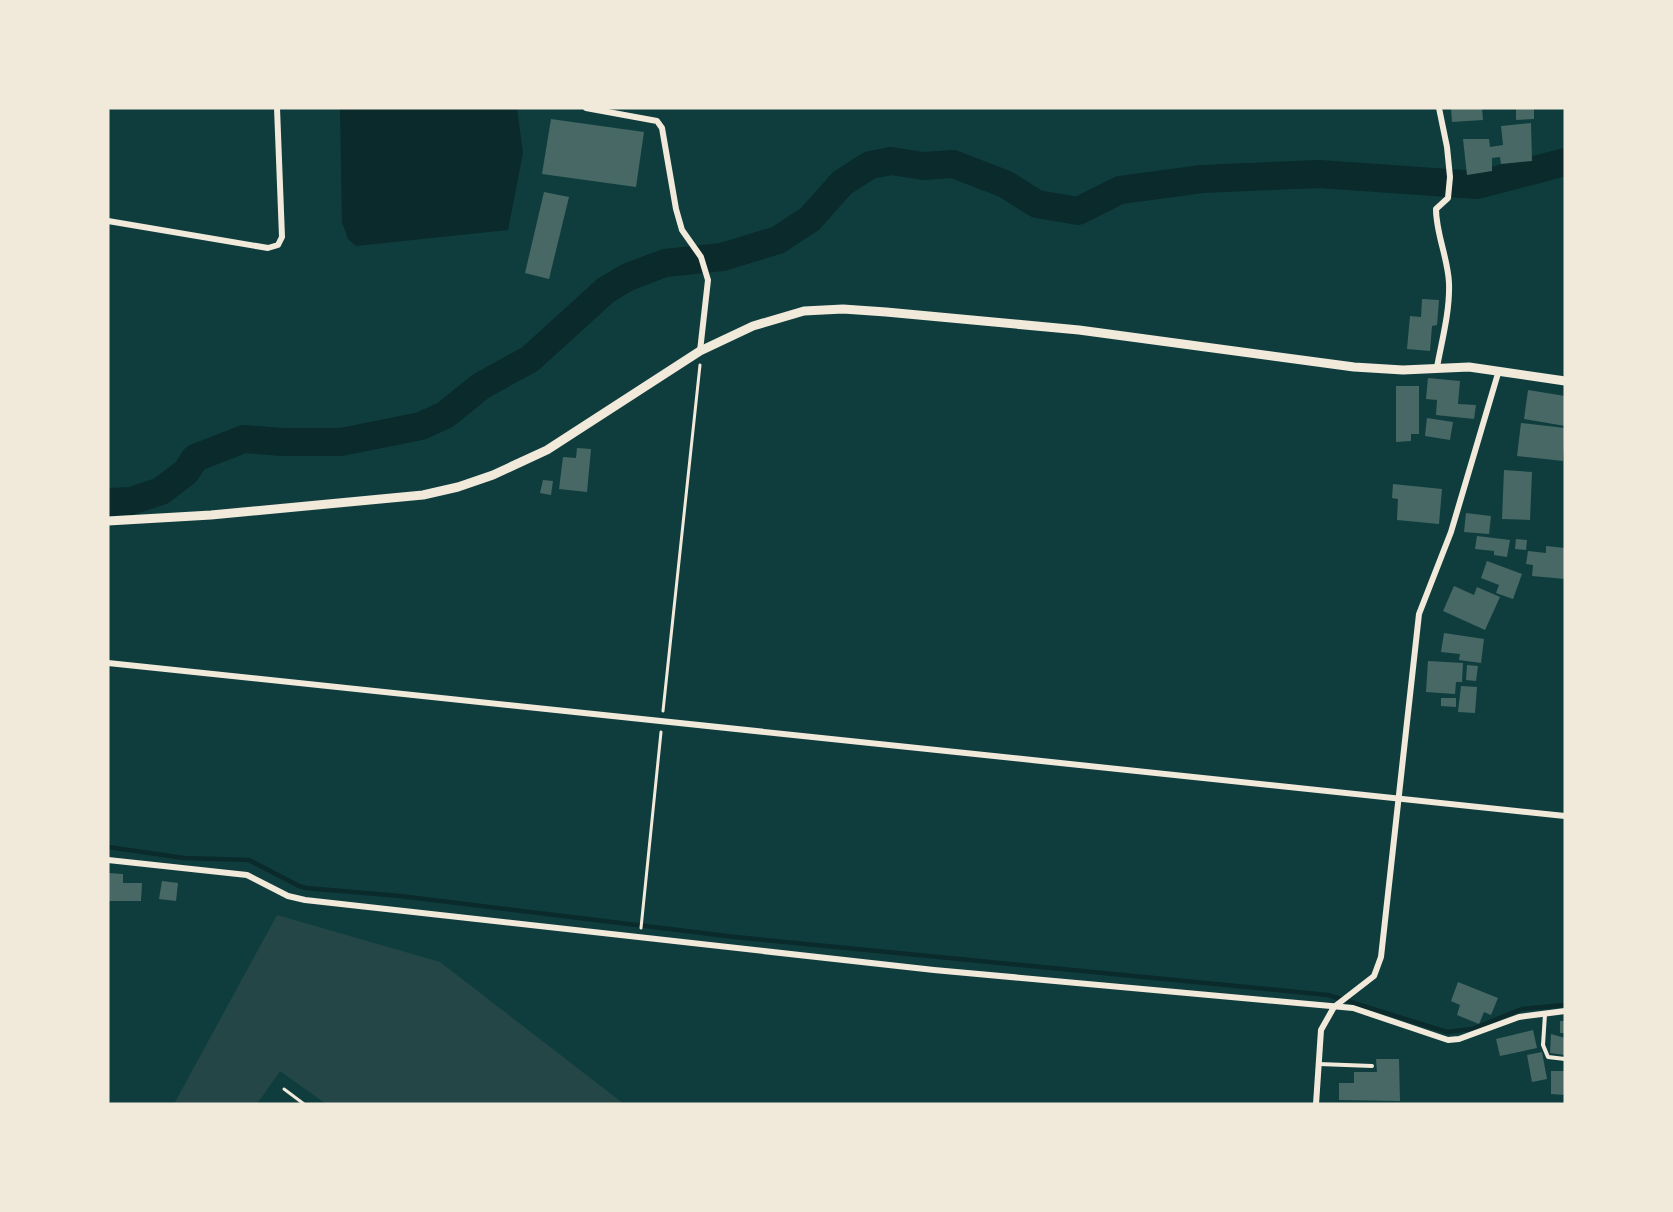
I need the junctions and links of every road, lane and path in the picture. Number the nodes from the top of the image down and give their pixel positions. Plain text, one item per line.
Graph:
1 (277, 108) edge
2 (586, 108) edge
3 (1439, 108) edge
4 (108, 221) edge
5 (700, 351) junction
6 (1437, 367) junction
7 (1499, 370) junction
8 (1565, 381) edge
9 (108, 521) edge
10 (108, 663) edge
11 (662, 720) junction
12 (1399, 800) junction
13 (1565, 816) edge
14 (108, 860) edge
15 (642, 922) dead end
16 (1334, 1007) junction
17 (1565, 1011) edge
18 (1545, 1014) junction
19 (1565, 1059) edge
20 (1318, 1064) junction
21 (1372, 1066) dead end
22 (284, 1089) dead end
23 (304, 1104) edge
24 (1316, 1104) edge

1 - 4 street
2 - 5 street
3 - 6 street
5 - 6 street
5 - 9 street
5 - 11 path
6 - 7 street
7 - 8 street
7 - 12 street
10 - 11 street
11 - 12 street
11 - 15 path
12 - 13 street
12 - 16 street
14 - 16 street
16 - 18 street
16 - 20 street
17 - 18 street
18 - 19 lane
20 - 21 lane
20 - 24 street
22 - 23 path

